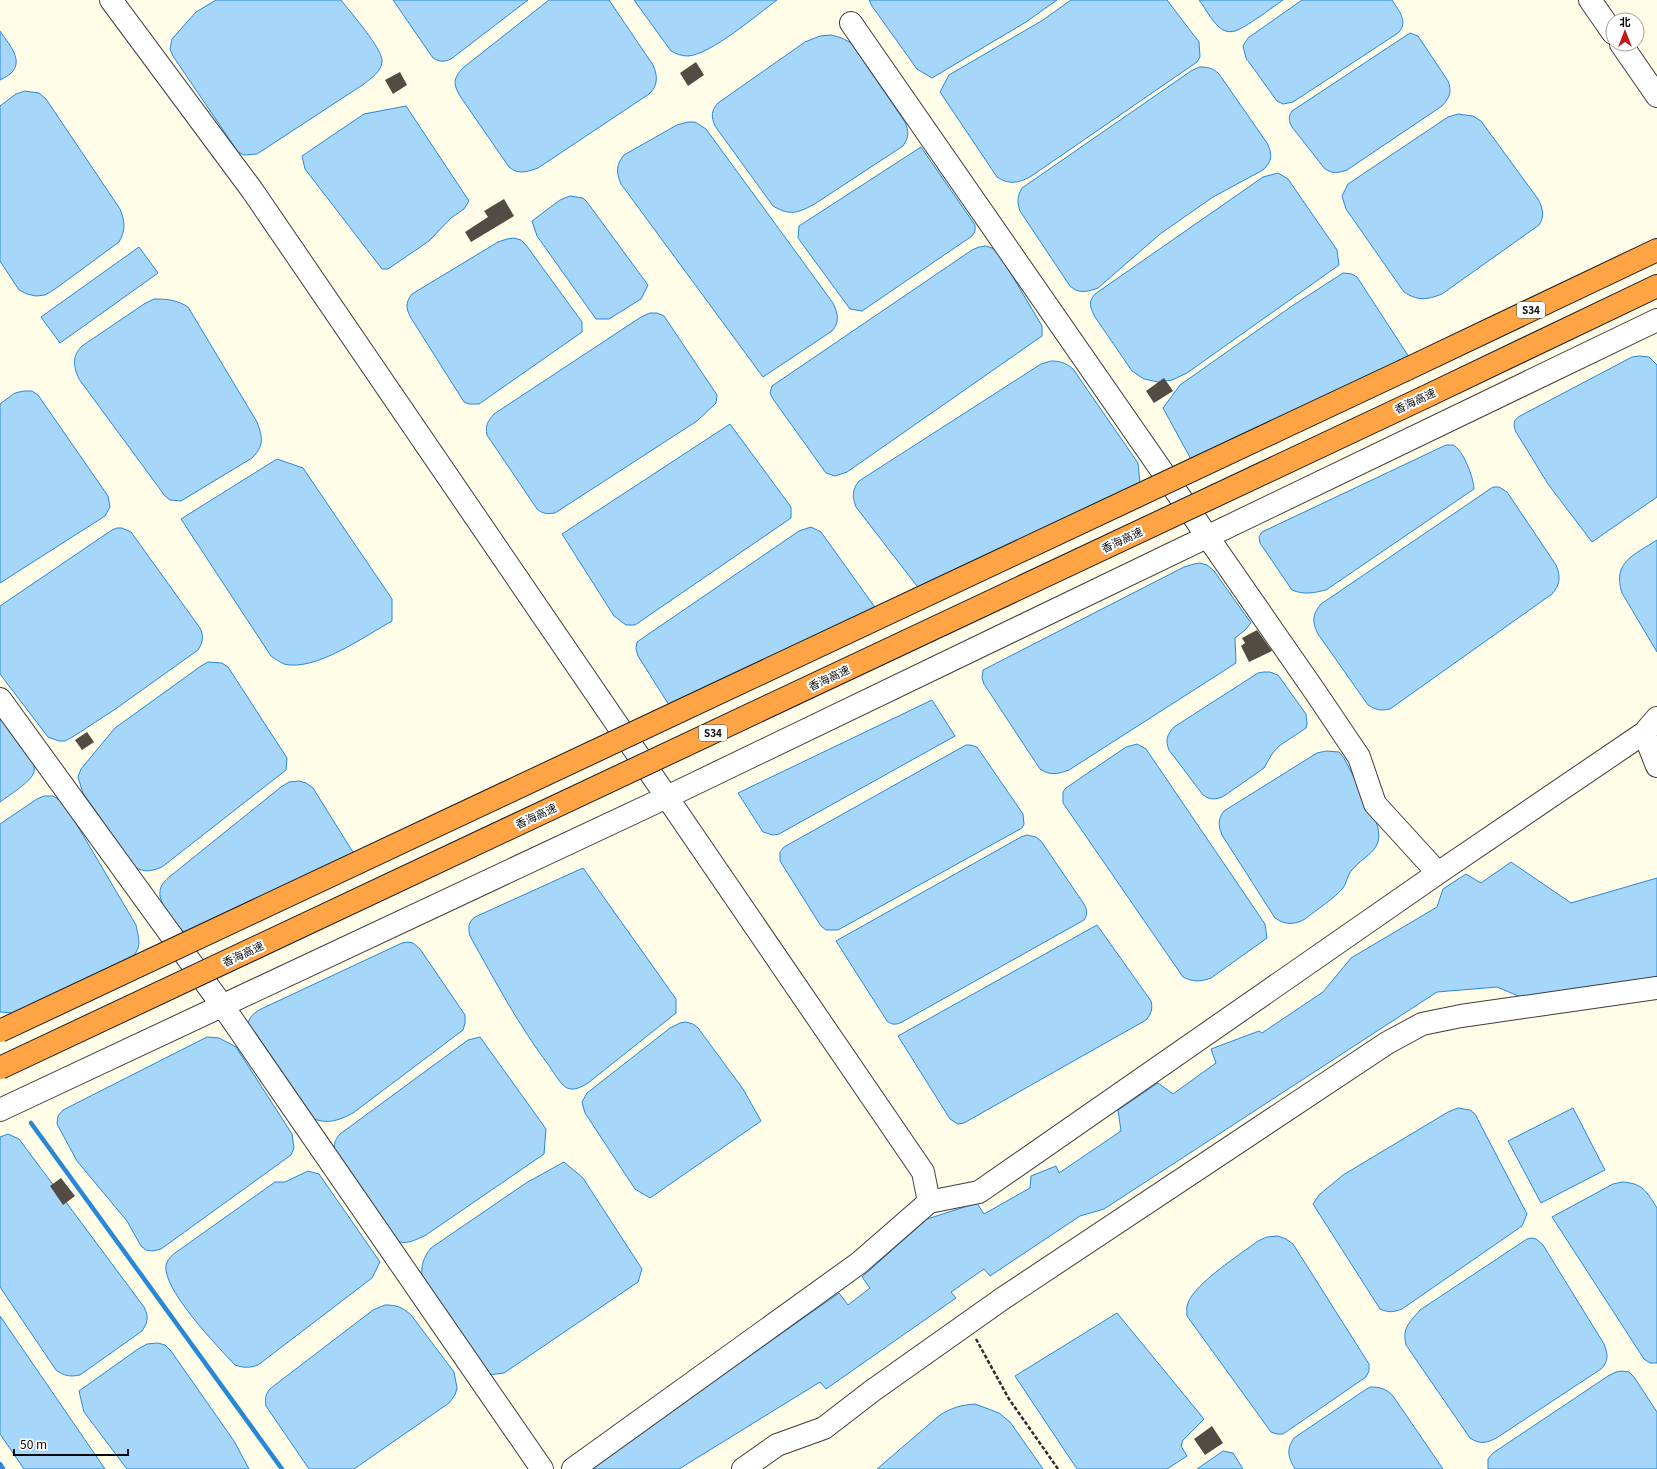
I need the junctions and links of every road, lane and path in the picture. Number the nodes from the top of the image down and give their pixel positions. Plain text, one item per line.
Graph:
1 (111, 0) edge
2 (1590, 0) edge
3 (851, 22) dead end
4 (1605, 22) edge
5 (1627, 52) edge
6 (1657, 96) edge
7 (1657, 250) edge
8 (1657, 286) edge
9 (1657, 320) edge
10 (1208, 536) junction
11 (0, 699) edge
12 (1651, 726) edge
13 (1657, 766) edge
14 (667, 797) junction
15 (1438, 873) junction
16 (1657, 988) edge
17 (222, 1005) junction
18 (0, 1031) edge
19 (0, 1068) edge
20 (0, 1110) edge
21 (929, 1202) junction
22 (968, 1323) junction
23 (542, 1469) edge
24 (573, 1469) edge
25 (742, 1469) edge
26 (1058, 1469) edge

1 - 14 street
2 - 4 street
3 - 10 street
5 - 6 street
7 - 18 highway, S34, bridge
8 - 19 highway, 香海高速 / S34, bridge
9 - 10 street
10 - 14 street
10 - 15 street
11 - 17 street
12 - 13 street
12 - 15 street
14 - 17 street
14 - 21 street
15 - 21 street
16 - 22 street
17 - 20 street
17 - 23 street
21 - 24 street
22 - 25 street
22 - 26 path

